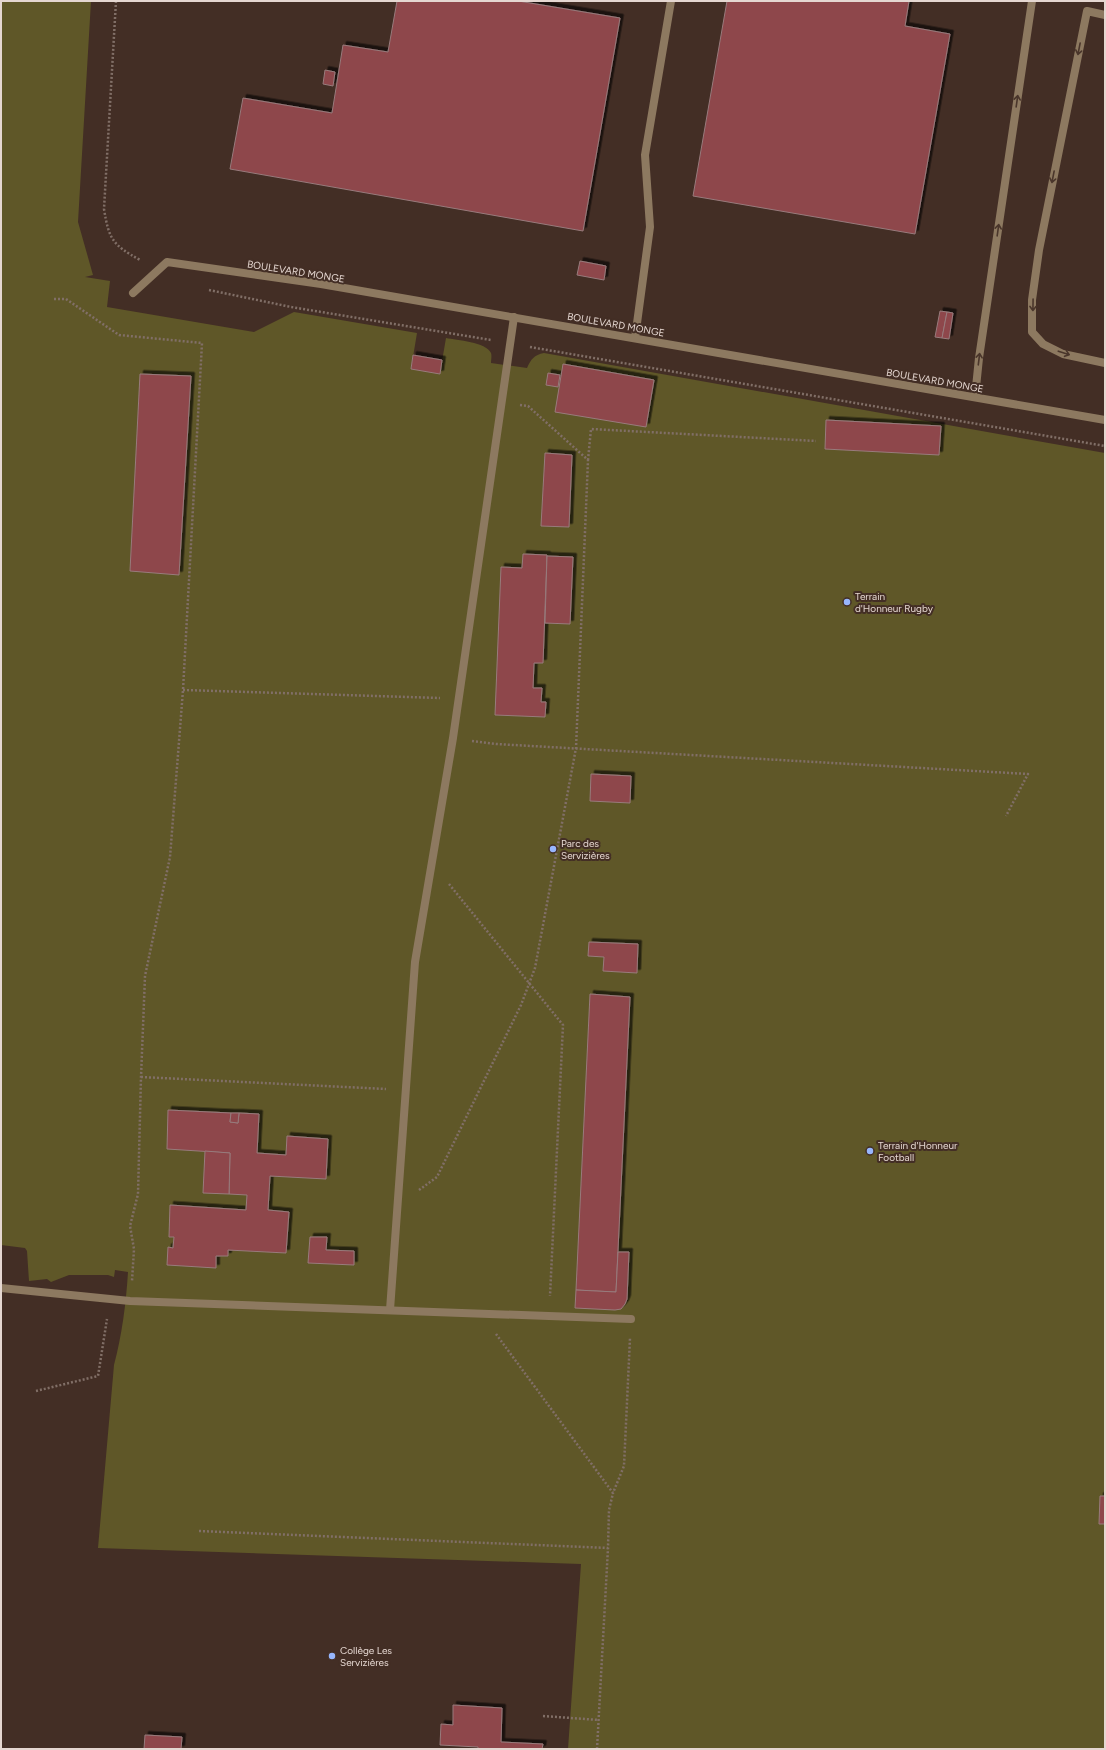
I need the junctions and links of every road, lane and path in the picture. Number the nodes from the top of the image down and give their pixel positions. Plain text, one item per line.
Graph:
1 (116, 1) edge
2 (671, 1) edge
3 (1032, 1) edge
4 (1105, 15) edge
5 (124, 251) dead end
6 (133, 293) dead end
7 (54, 299) dead end
8 (291, 307) dead end
9 (514, 317) junction
10 (635, 338) junction
11 (510, 343) junction
12 (1105, 363) edge
13 (975, 397) junction
14 (502, 402) junction
15 (1105, 420) edge
16 (816, 441) dead end
17 (1105, 446) edge
18 (588, 460) junction
19 (182, 690) junction
20 (459, 699) junction
21 (454, 738) junction
22 (576, 748) junction
23 (1006, 816) dead end
24 (432, 862) junction
25 (529, 983) junction
26 (141, 1077) junction
27 (405, 1090) junction
28 (397, 1206) junction
29 (1, 1288) edge
30 (111, 1299) junction
31 (130, 1301) junction
32 (390, 1310) junction
33 (482, 1314) junction
34 (549, 1316) junction
35 (631, 1319) joint
36 (36, 1391) dead end
37 (613, 1493) junction
38 (199, 1531) dead end
39 (608, 1548) junction
40 (543, 1716) dead end
41 (599, 1720) junction
42 (597, 1749) edge

1 - 5 path
2 - 10 street
13 -> 3 street
4 -> 12 street
6 - 9 street, BOULEVARD MONGE
7 - 19 path
8 - 11 path
9 - 10 street, BOULEVARD MONGE
9 - 11 street
10 - 13 street, BOULEVARD MONGE
11 - 14 street
11 - 17 path
13 - 15 street, BOULEVARD MONGE
14 - 18 path
14 - 20 street
16 - 18 path
18 - 22 path
19 - 20 path
19 - 26 path
20 - 21 street
21 - 22 path
21 - 24 street
22 - 23 path
22 - 25 path
24 - 25 path
24 - 27 street
25 - 28 path
25 - 34 path
26 - 27 path
26 - 31 path
27 - 28 street
28 - 32 street
29 - 30 street
30 - 31 street
30 - 36 path
31 - 32 street
32 - 33 street
33 - 34 street
33 - 37 path
34 - 35 street
35 - 37 path
37 - 39 path
38 - 39 path
39 - 41 path
40 - 41 path
41 - 42 path

